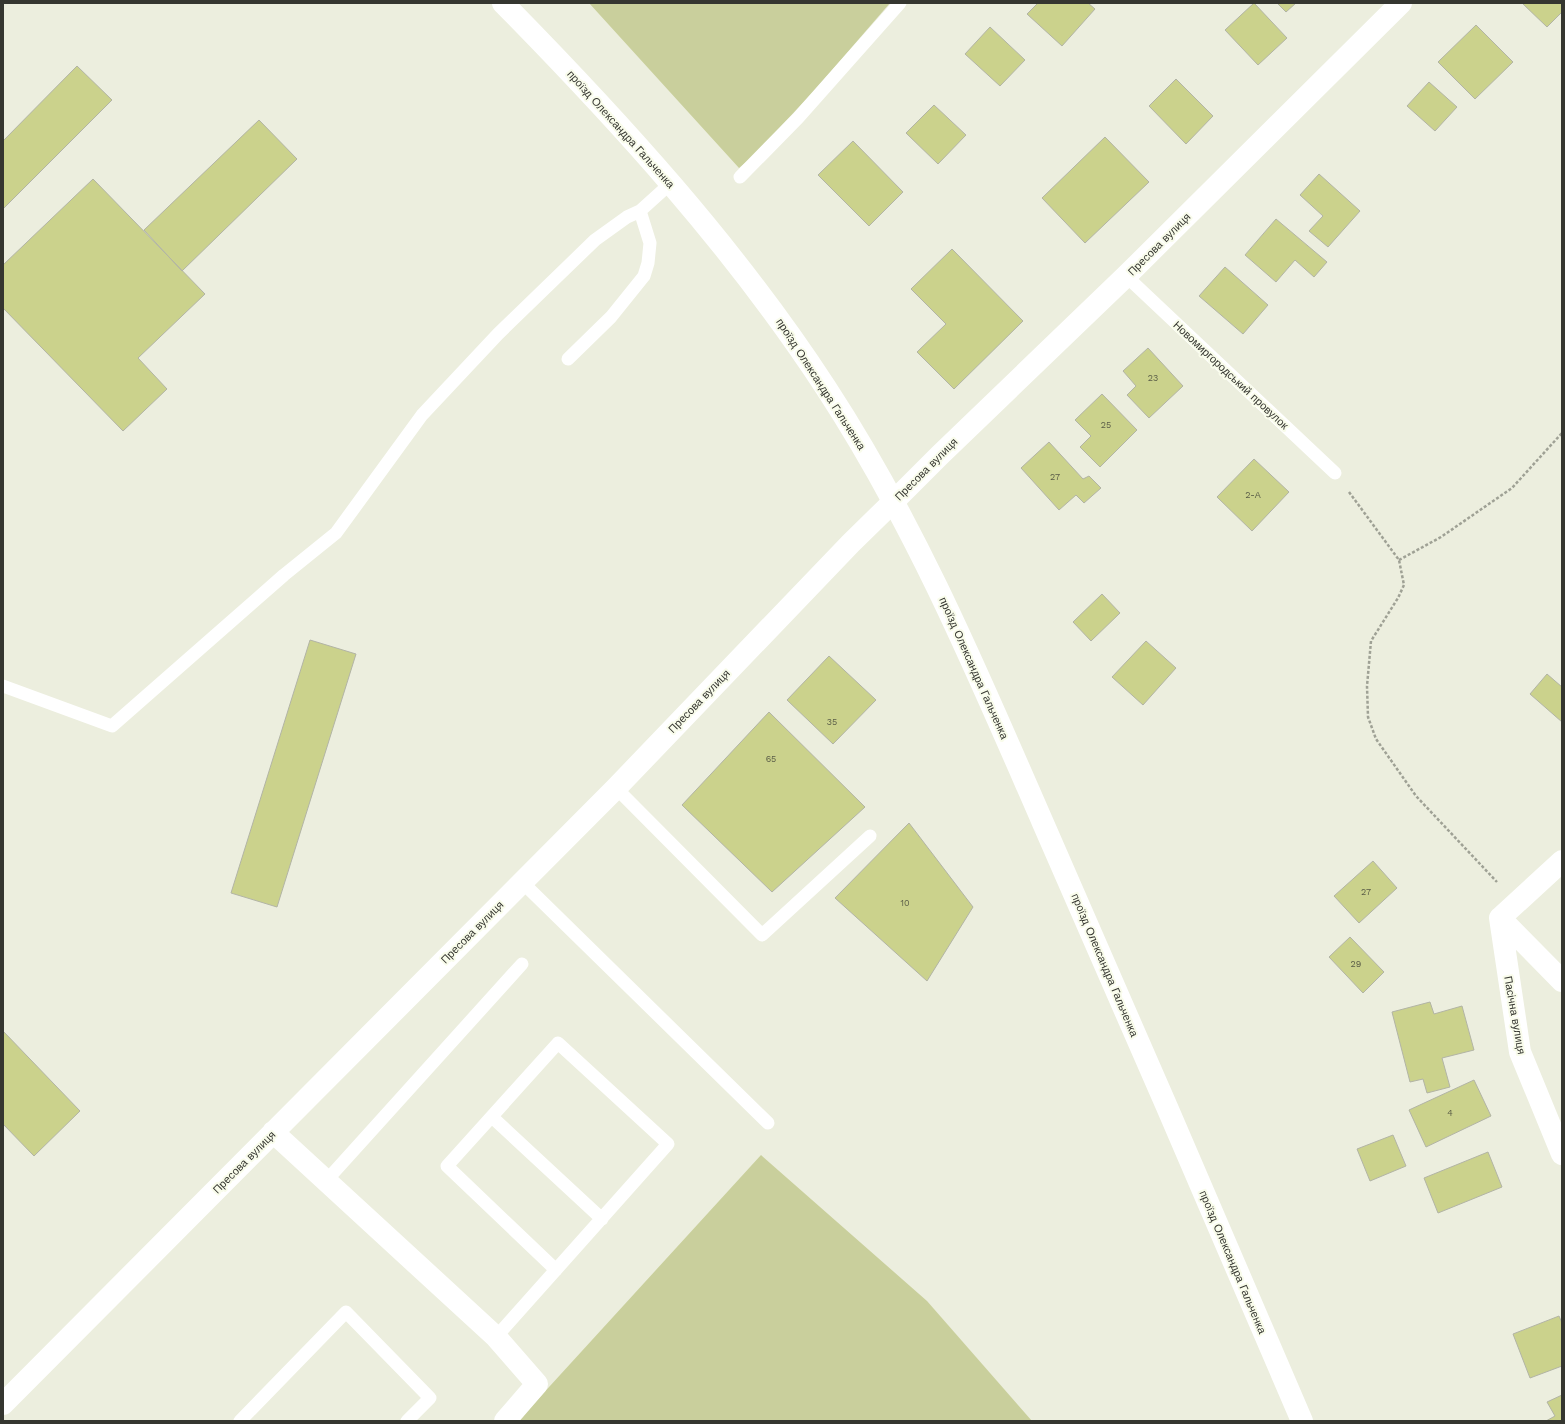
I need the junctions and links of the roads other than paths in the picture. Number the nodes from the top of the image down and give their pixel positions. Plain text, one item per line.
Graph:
1 (503, 3) edge
2 (900, 3) edge
3 (1401, 3) edge
4 (740, 177) dead end
5 (671, 183) junction
6 (640, 210) junction
7 (1126, 276) junction
8 (568, 359) dead end
9 (1335, 473) road end
10 (893, 502) junction
11 (3, 686) edge
12 (616, 788) junction
13 (870, 836) dead end
14 (1562, 861) edge
15 (522, 882) junction
16 (1500, 918) junction
17 (522, 964) dead end
18 (1562, 980) edge
19 (492, 1117) junction
20 (768, 1123) dead end
21 (273, 1132) junction
22 (1562, 1154) edge
23 (326, 1181) junction
24 (602, 1219) junction
25 (556, 1270) junction
26 (496, 1338) junction
27 (3, 1404) edge
28 (240, 1421) edge
29 (407, 1421) edge
30 (505, 1421) edge
31 (1302, 1421) edge

1 - 5 street, проїзд Олександра Гальченка
2 - 4 lane
3 - 7 street, Пресова вулиця
5 - 6 lane
5 - 10 street, проїзд Олександра Гальченка
6 - 8 lane
6 - 11 lane
7 - 9 lane, Новомиргородський провулок
7 - 10 street, Пресова вулиця
10 - 12 street, Пресова вулиця
10 - 31 street, проїзд Олександра Гальченка
12 - 13 lane
12 - 15 street, Пресова вулиця
14 - 16 street
15 - 20 lane
15 - 21 street, Пресова вулиця
16 - 18 street
16 - 22 street, Пасічна вулиця
17 - 23 lane
19 - 24 lane
19 - 24 lane
19 - 25 lane
21 - 23 street
21 - 27 street, Пресова вулиця
23 - 26 street
24 - 25 lane
25 - 26 lane
26 - 30 street
28 - 29 lane

